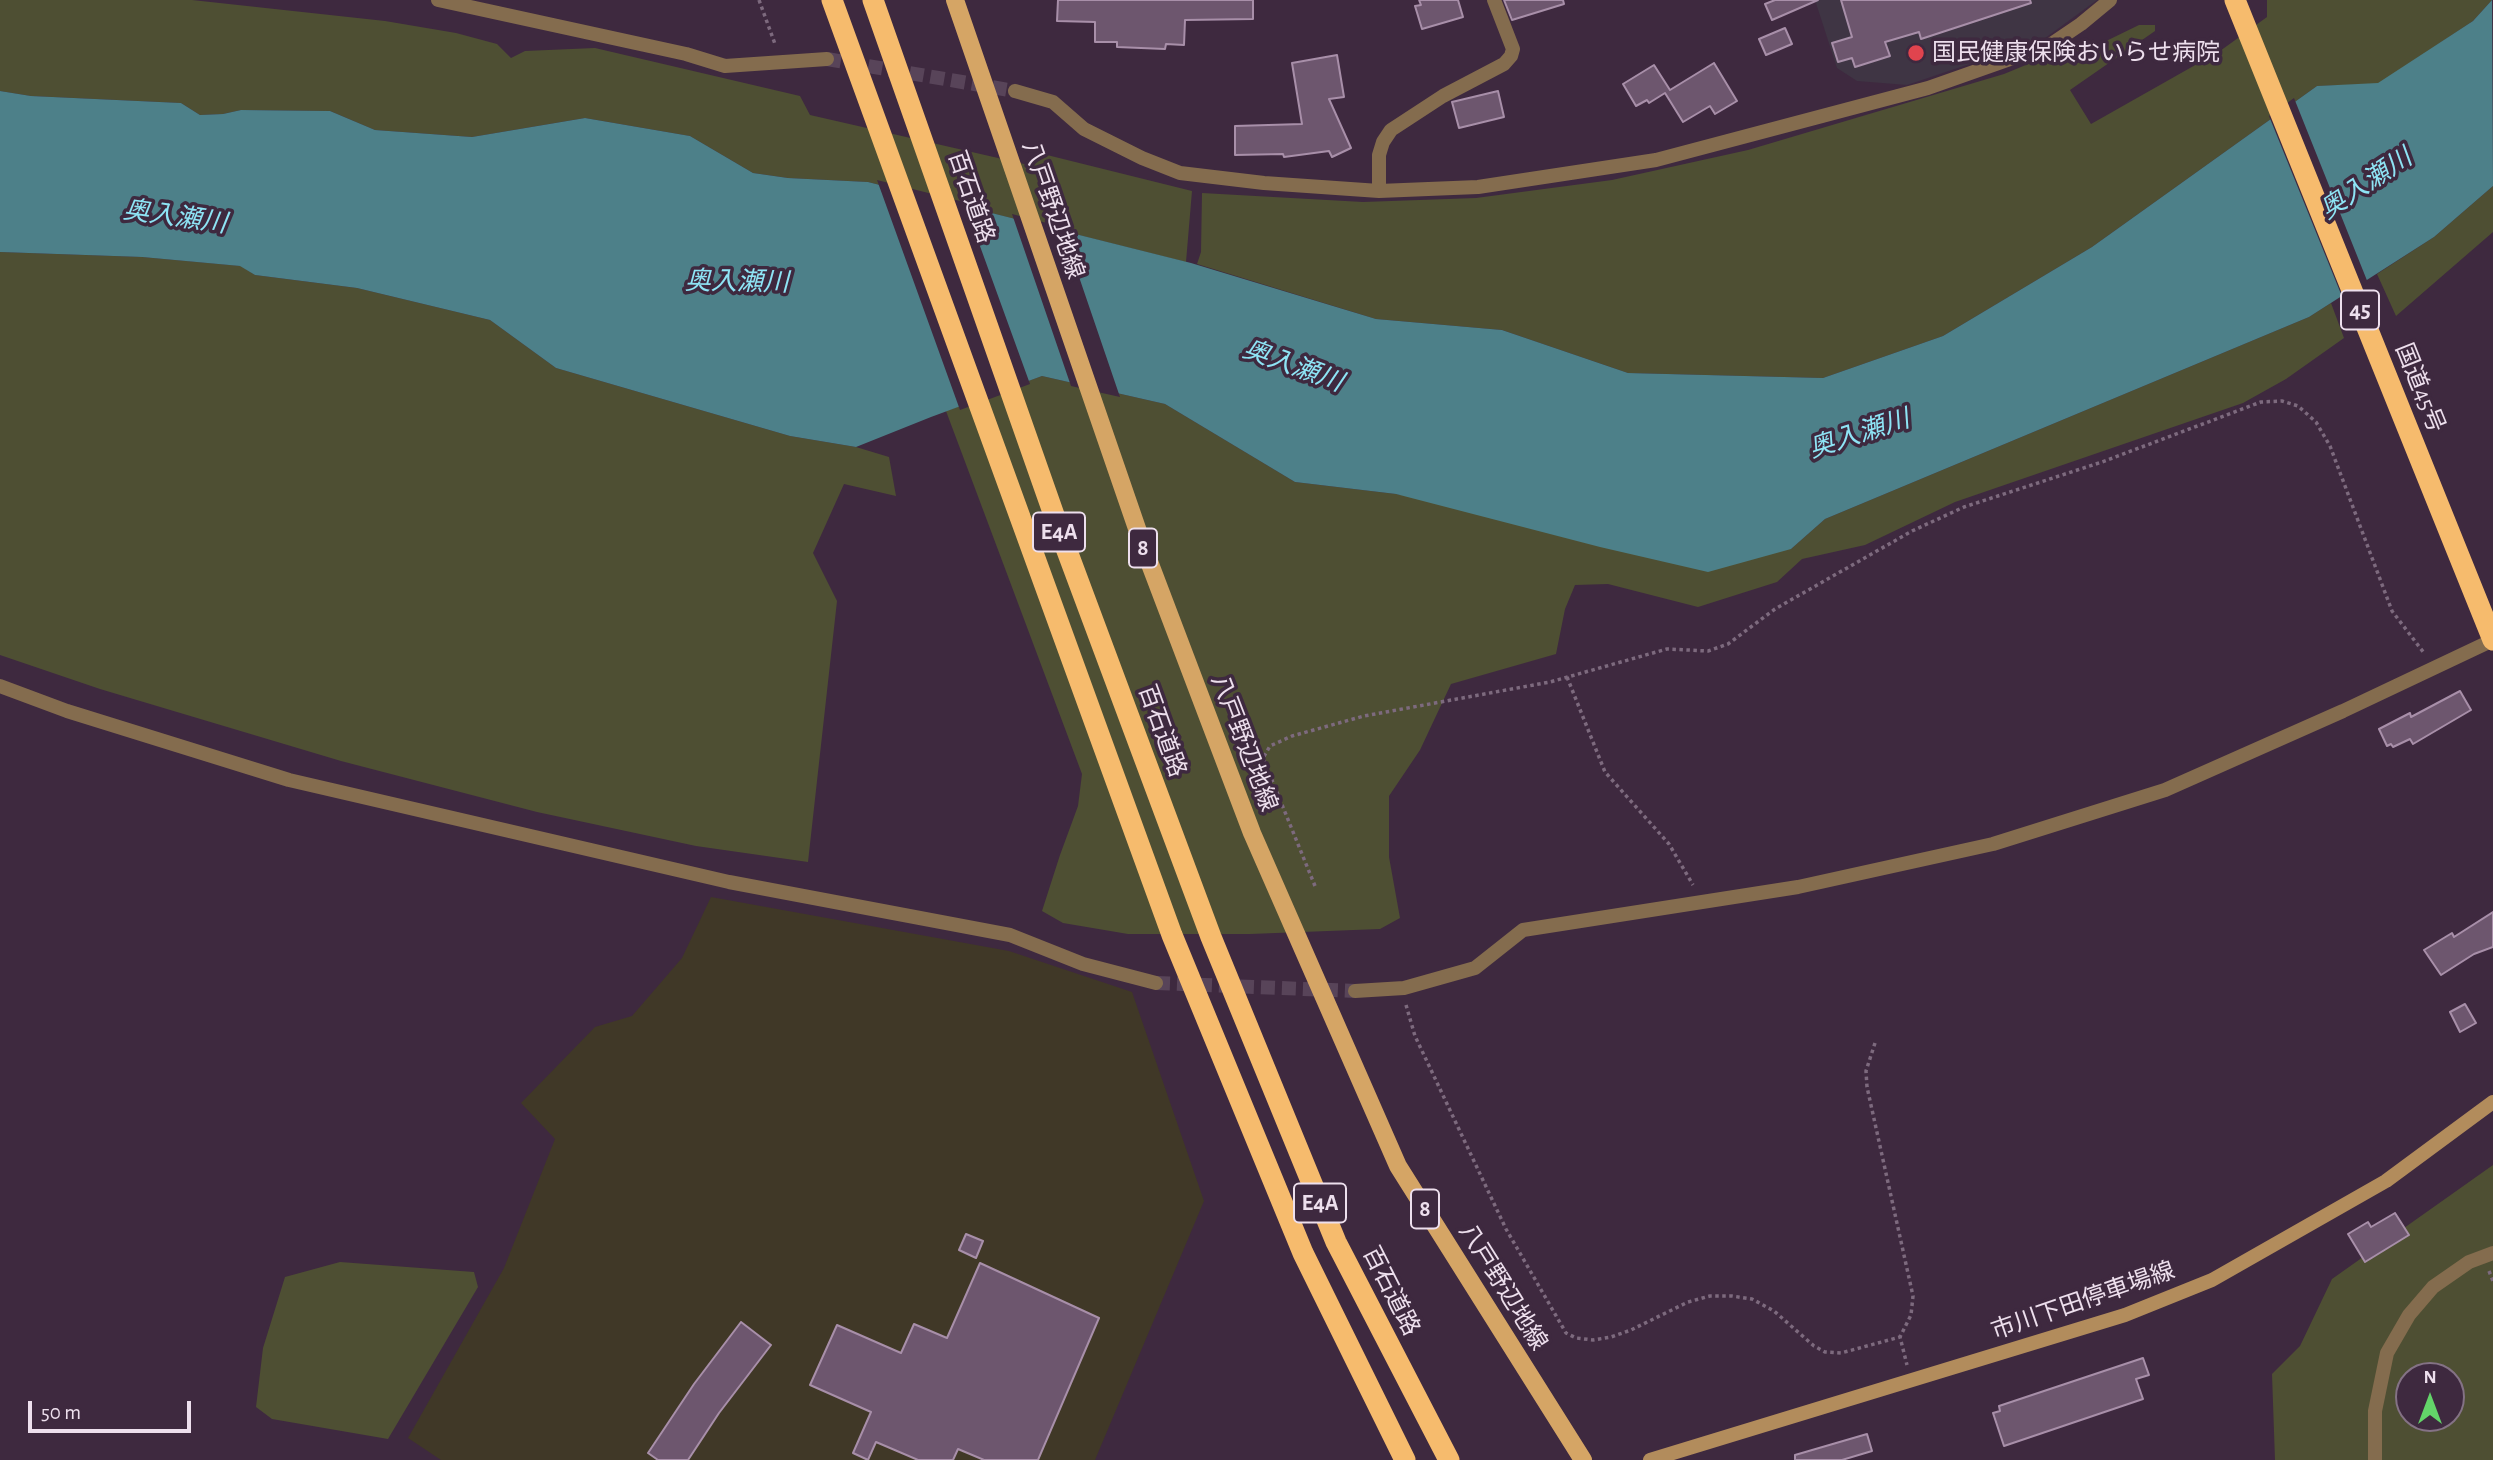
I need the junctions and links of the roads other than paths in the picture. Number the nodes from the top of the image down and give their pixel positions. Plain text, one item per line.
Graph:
1 (438, 0) edge
2 (832, 0) edge
3 (873, 0) edge
4 (955, 0) edge
5 (1494, 0) edge
6 (2110, 0) edge
7 (2235, 0) edge
8 (827, 59) tunnel mouth
9 (1015, 91) tunnel mouth
10 (1379, 191) junction
11 (2493, 640) edge
12 (0, 686) edge
13 (1156, 983) tunnel mouth
14 (1354, 991) tunnel mouth
15 (2493, 1102) edge
16 (2493, 1253) edge
17 (1405, 1460) edge
18 (1449, 1460) edge
19 (1583, 1460) edge
20 (1650, 1460) edge
21 (2375, 1460) edge

1 - 8 street
2 - 17 highway, E4A
3 - 18 highway, 百石道路 / E4A
4 - 19 main road, 八戸野辺地線 / 8
5 - 10 street
6 - 10 street
7 - 11 highway, 国道45号 / 45
9 - 10 street
11 - 14 street
12 - 13 street
15 - 20 main road, 市川下田停車場線
16 - 21 street

